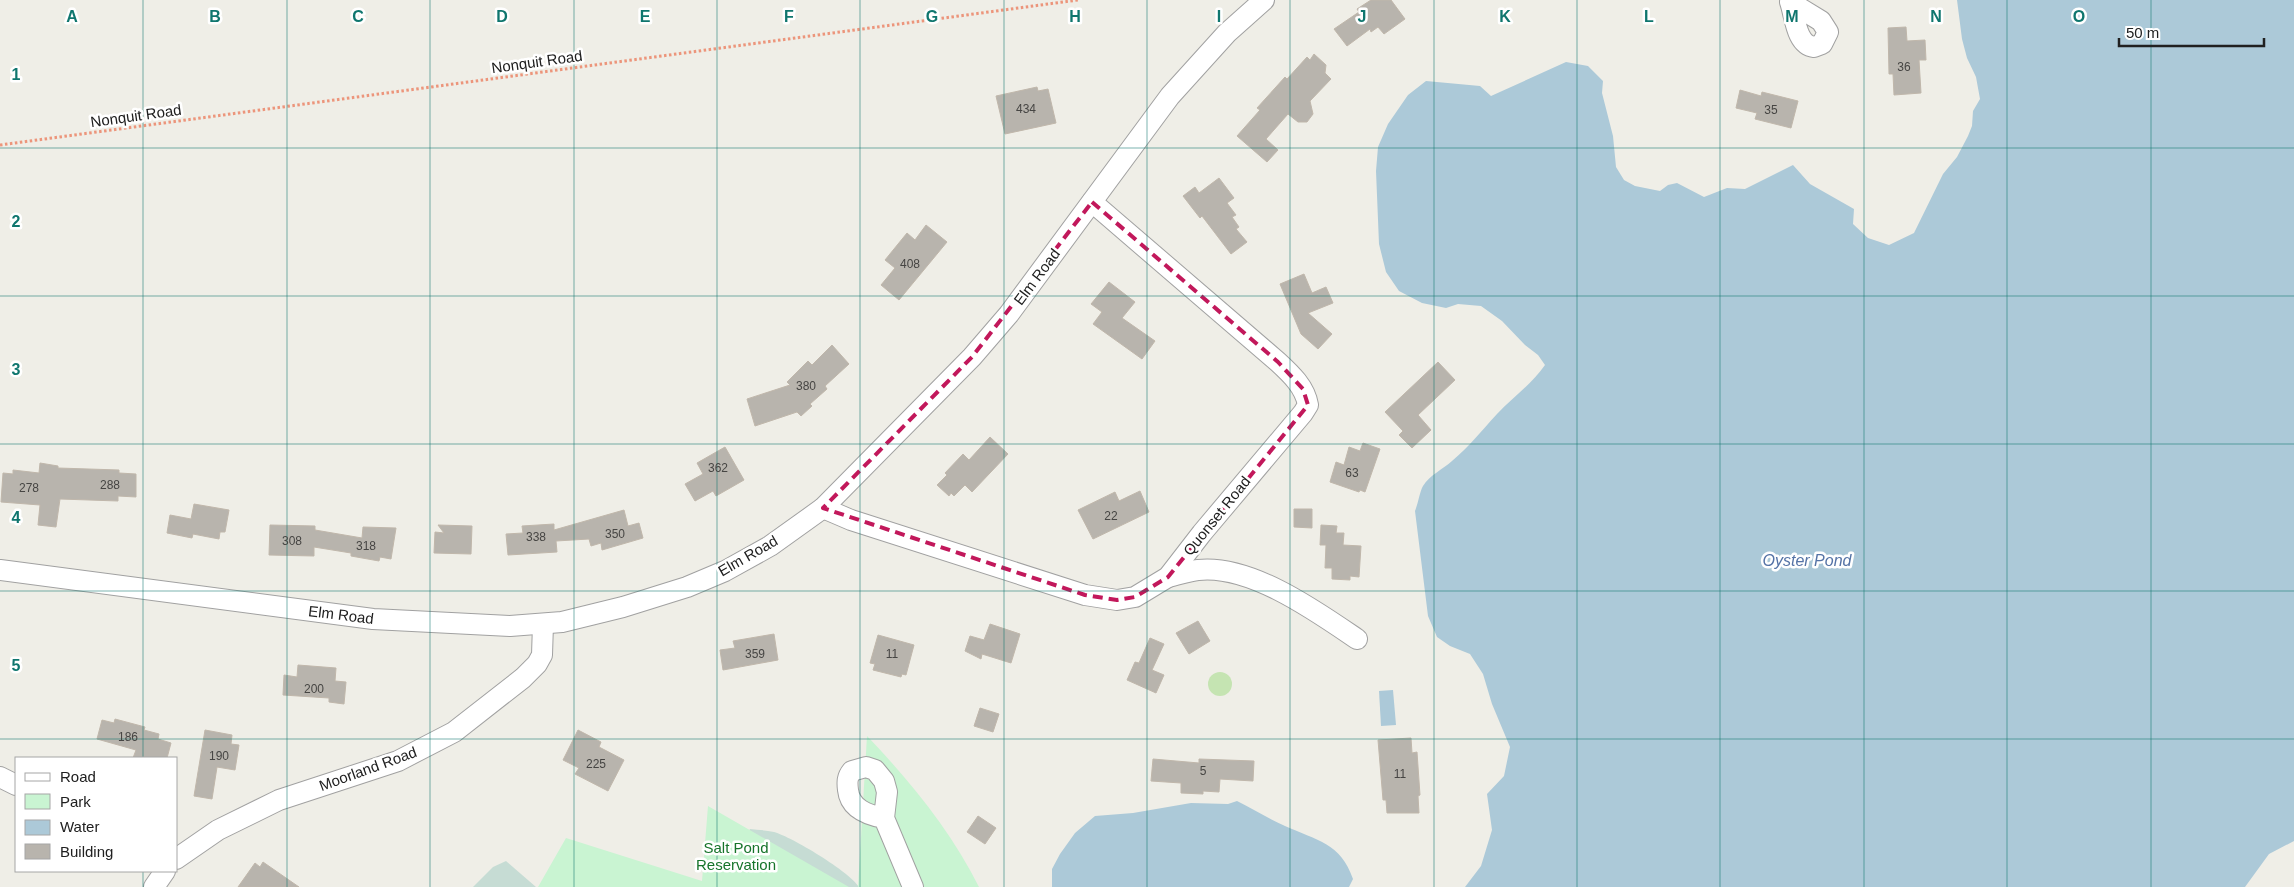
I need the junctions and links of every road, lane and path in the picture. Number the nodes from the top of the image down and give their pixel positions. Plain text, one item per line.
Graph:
1 (1078, 0) edge
2 (1264, 0) edge
3 (0, 145) edge
4 (1092, 202) junction
5 (823, 508) junction
6 (0, 570) edge
7 (1168, 577) junction
8 (543, 624) junction
9 (1357, 639) dead end
10 (0, 777) edge
11 (15, 785) edge
12 (884, 818) dead end
13 (178, 861) edge
14 (913, 887) edge

1 - 3 path, Nonquit Road
2 - 4 street, Elm Road
4 - 5 street, Elm Road
4 - 7 street, Quonset Road
5 - 7 street, Quonset Road
5 - 8 street, Elm Road
6 - 8 street, Elm Road
7 - 9 street
8 - 13 street, Moorland Road
10 - 11 street
12 - 14 street

